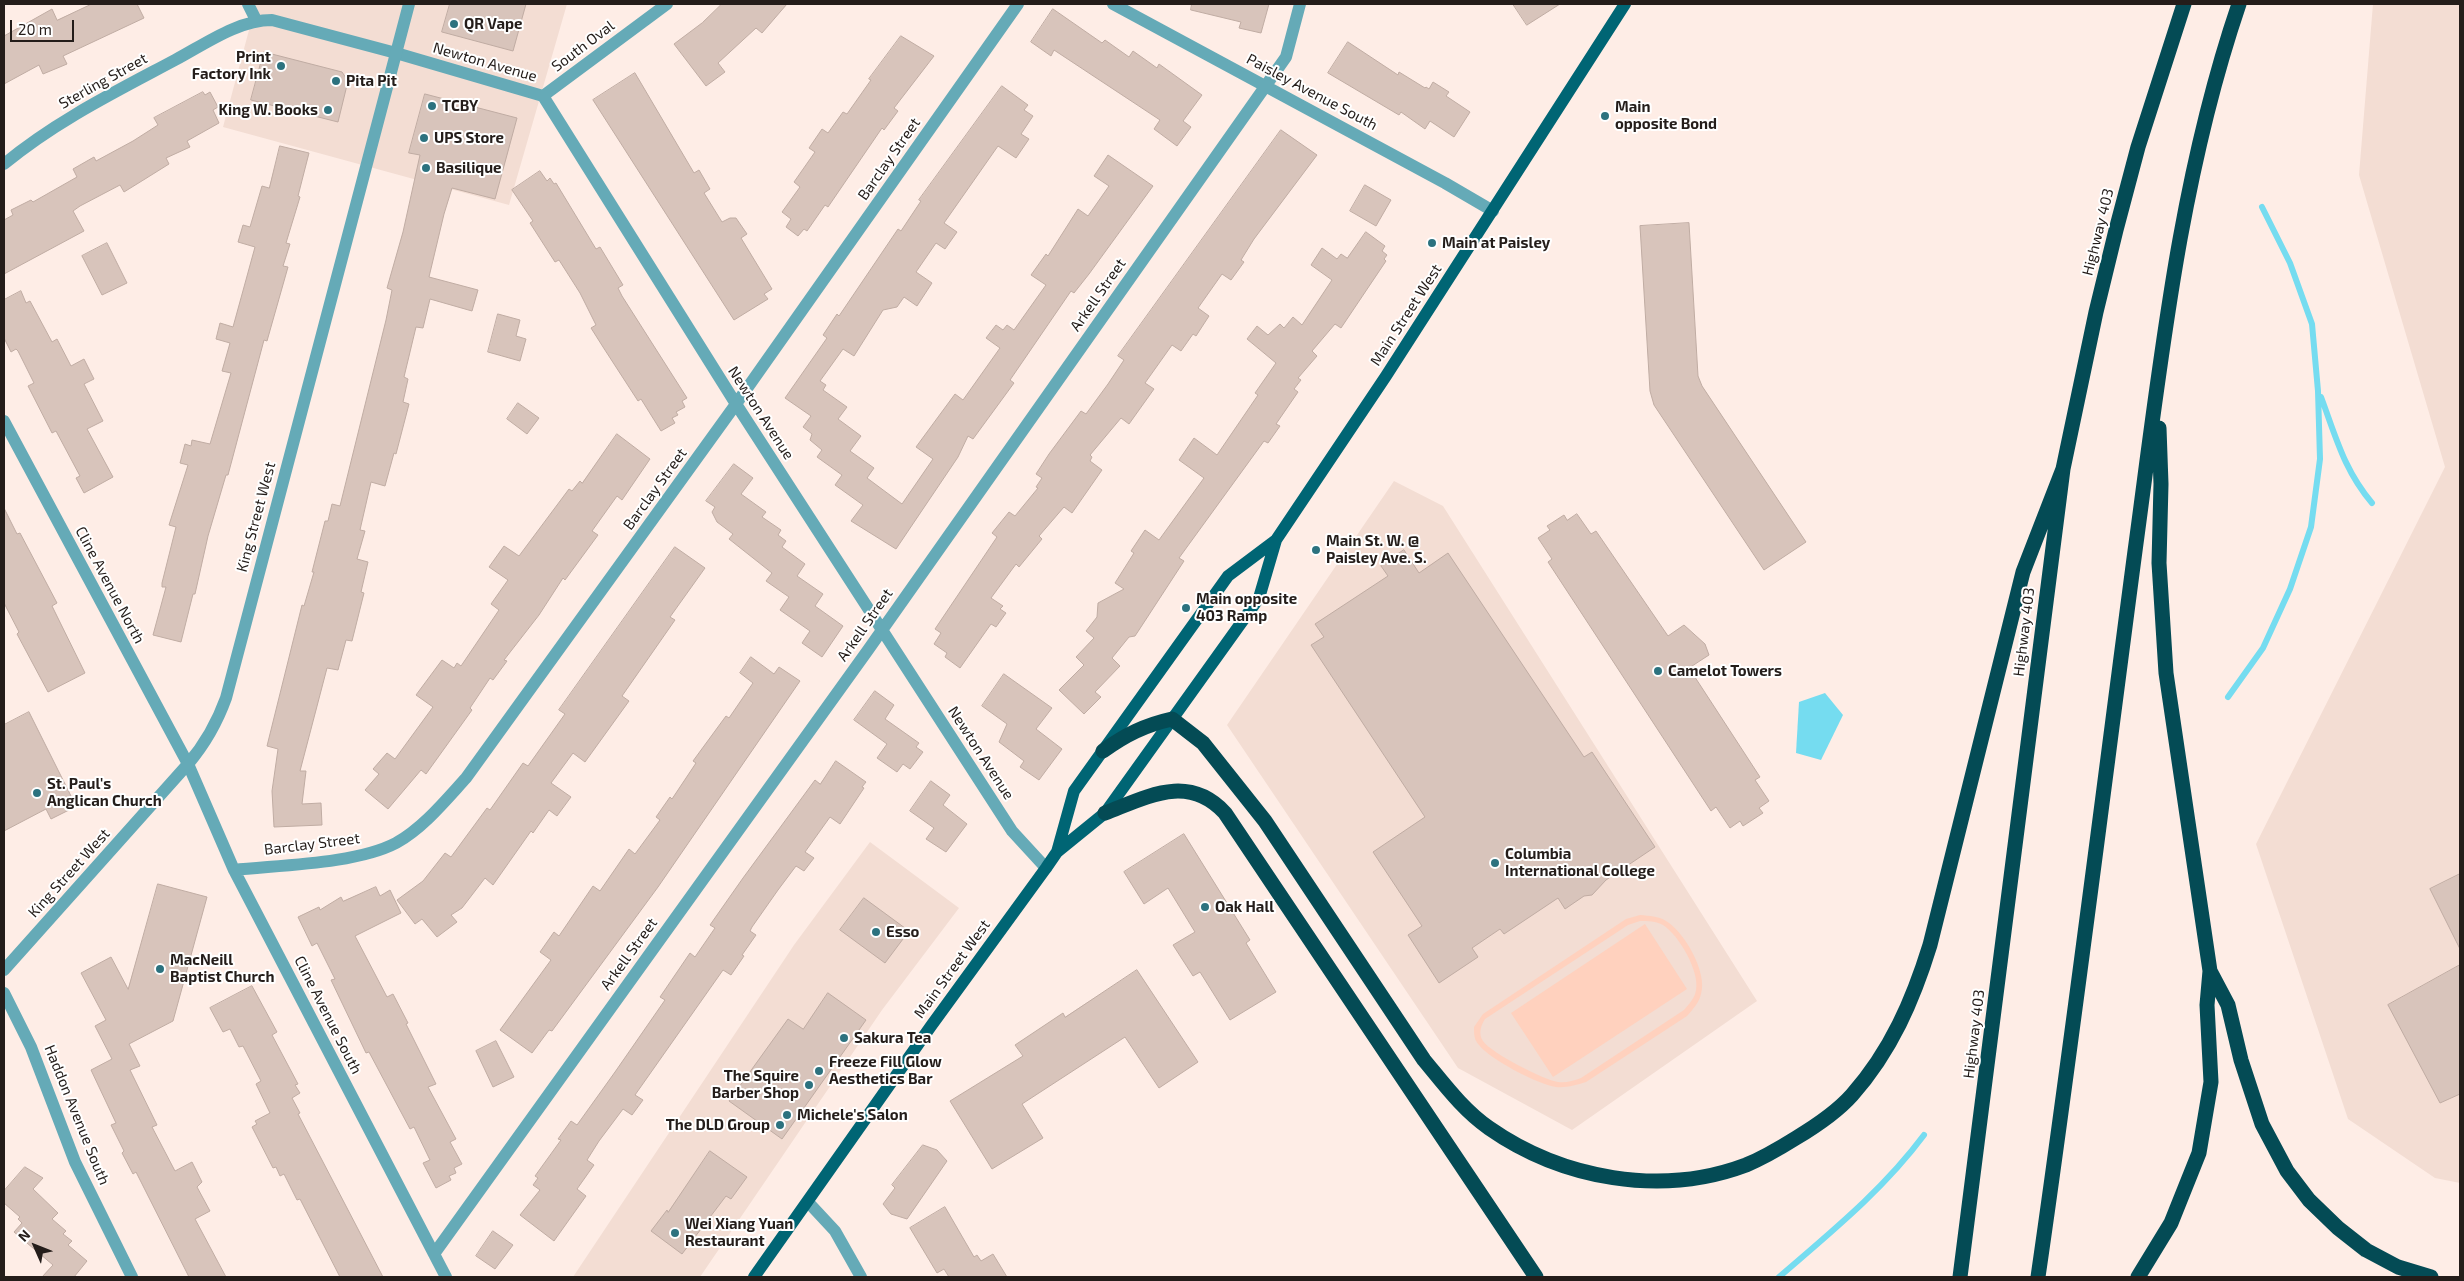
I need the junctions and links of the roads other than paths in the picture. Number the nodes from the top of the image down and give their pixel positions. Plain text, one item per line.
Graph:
1 (248, 4) edge
2 (409, 4) edge
3 (667, 4) edge
4 (1018, 4) edge
5 (1114, 4) edge
6 (1300, 4) edge
7 (1625, 4) edge
8 (2184, 4) edge
9 (2239, 4) edge
10 (256, 20) junction
11 (396, 53) junction
12 (1266, 86) junction
13 (543, 96) junction
14 (4, 164) edge
15 (1493, 211) junction
16 (2157, 390) junction
17 (736, 404) junction
18 (4, 421) edge
19 (2063, 469) junction
20 (1276, 540) junction
21 (882, 629) junction
22 (1172, 719) junction
23 (1103, 751) junction
24 (188, 764) junction
25 (1105, 813) junction
26 (1057, 852) junction
27 (1046, 868) junction
28 (234, 870) junction
29 (4, 970) edge
30 (2210, 971) junction
31 (4, 993) edge
32 (808, 1202) junction
33 (1965, 1243) junction
34 (434, 1254) junction
35 (128, 1275) edge
36 (446, 1277) edge
37 (754, 1277) edge
38 (861, 1277) edge
39 (1536, 1277) edge
40 (1956, 1277) edge
41 (1960, 1277) edge
42 (2038, 1277) edge
43 (2138, 1277) edge
44 (2431, 1277) edge

1 - 10 street
2 - 11 street, King Street West
3 - 13 street, South Oval
4 - 17 street, Barclay Street
5 - 12 street, Paisley Avenue South
6 - 12 street, Arkell Street
7 - 15 main road, Main Street West
8 - 19 highway, Highway 403
9 - 16 highway
10 - 11 street
10 - 14 street, Sterling Street
11 - 13 street, Newton Avenue
11 - 24 street, King Street West
12 - 15 street, Paisley Avenue South
12 - 21 street, Arkell Street
13 - 17 street, Newton Avenue
15 - 20 main road, Main Street West
16 - 30 highway
16 - 42 highway
17 - 21 street, Newton Avenue
17 - 28 street, Barclay Street
18 - 24 street, Cline Avenue North
19 - 22 highway
19 - 33 highway, Highway 403
20 - 22 main road, Main Street West
20 - 23 main road, Main Street West
21 - 27 street, Newton Avenue
21 - 34 street, Arkell Street
22 - 23 highway
22 - 25 main road, Main Street West
23 - 26 main road, Main Street West
24 - 28 street, Cline Avenue South
24 - 29 street, King Street West
25 - 26 main road, Main Street West
25 - 39 highway
26 - 27 main road, Main Street West
27 - 32 main road, Main Street West
28 - 34 street, Cline Avenue South
30 - 43 highway
30 - 44 highway
31 - 35 street, Haddon Avenue South
32 - 37 main road, Main Street West
32 - 38 street
33 - 40 highway
33 - 41 highway, Highway 403
34 - 36 street, Cline Avenue South

